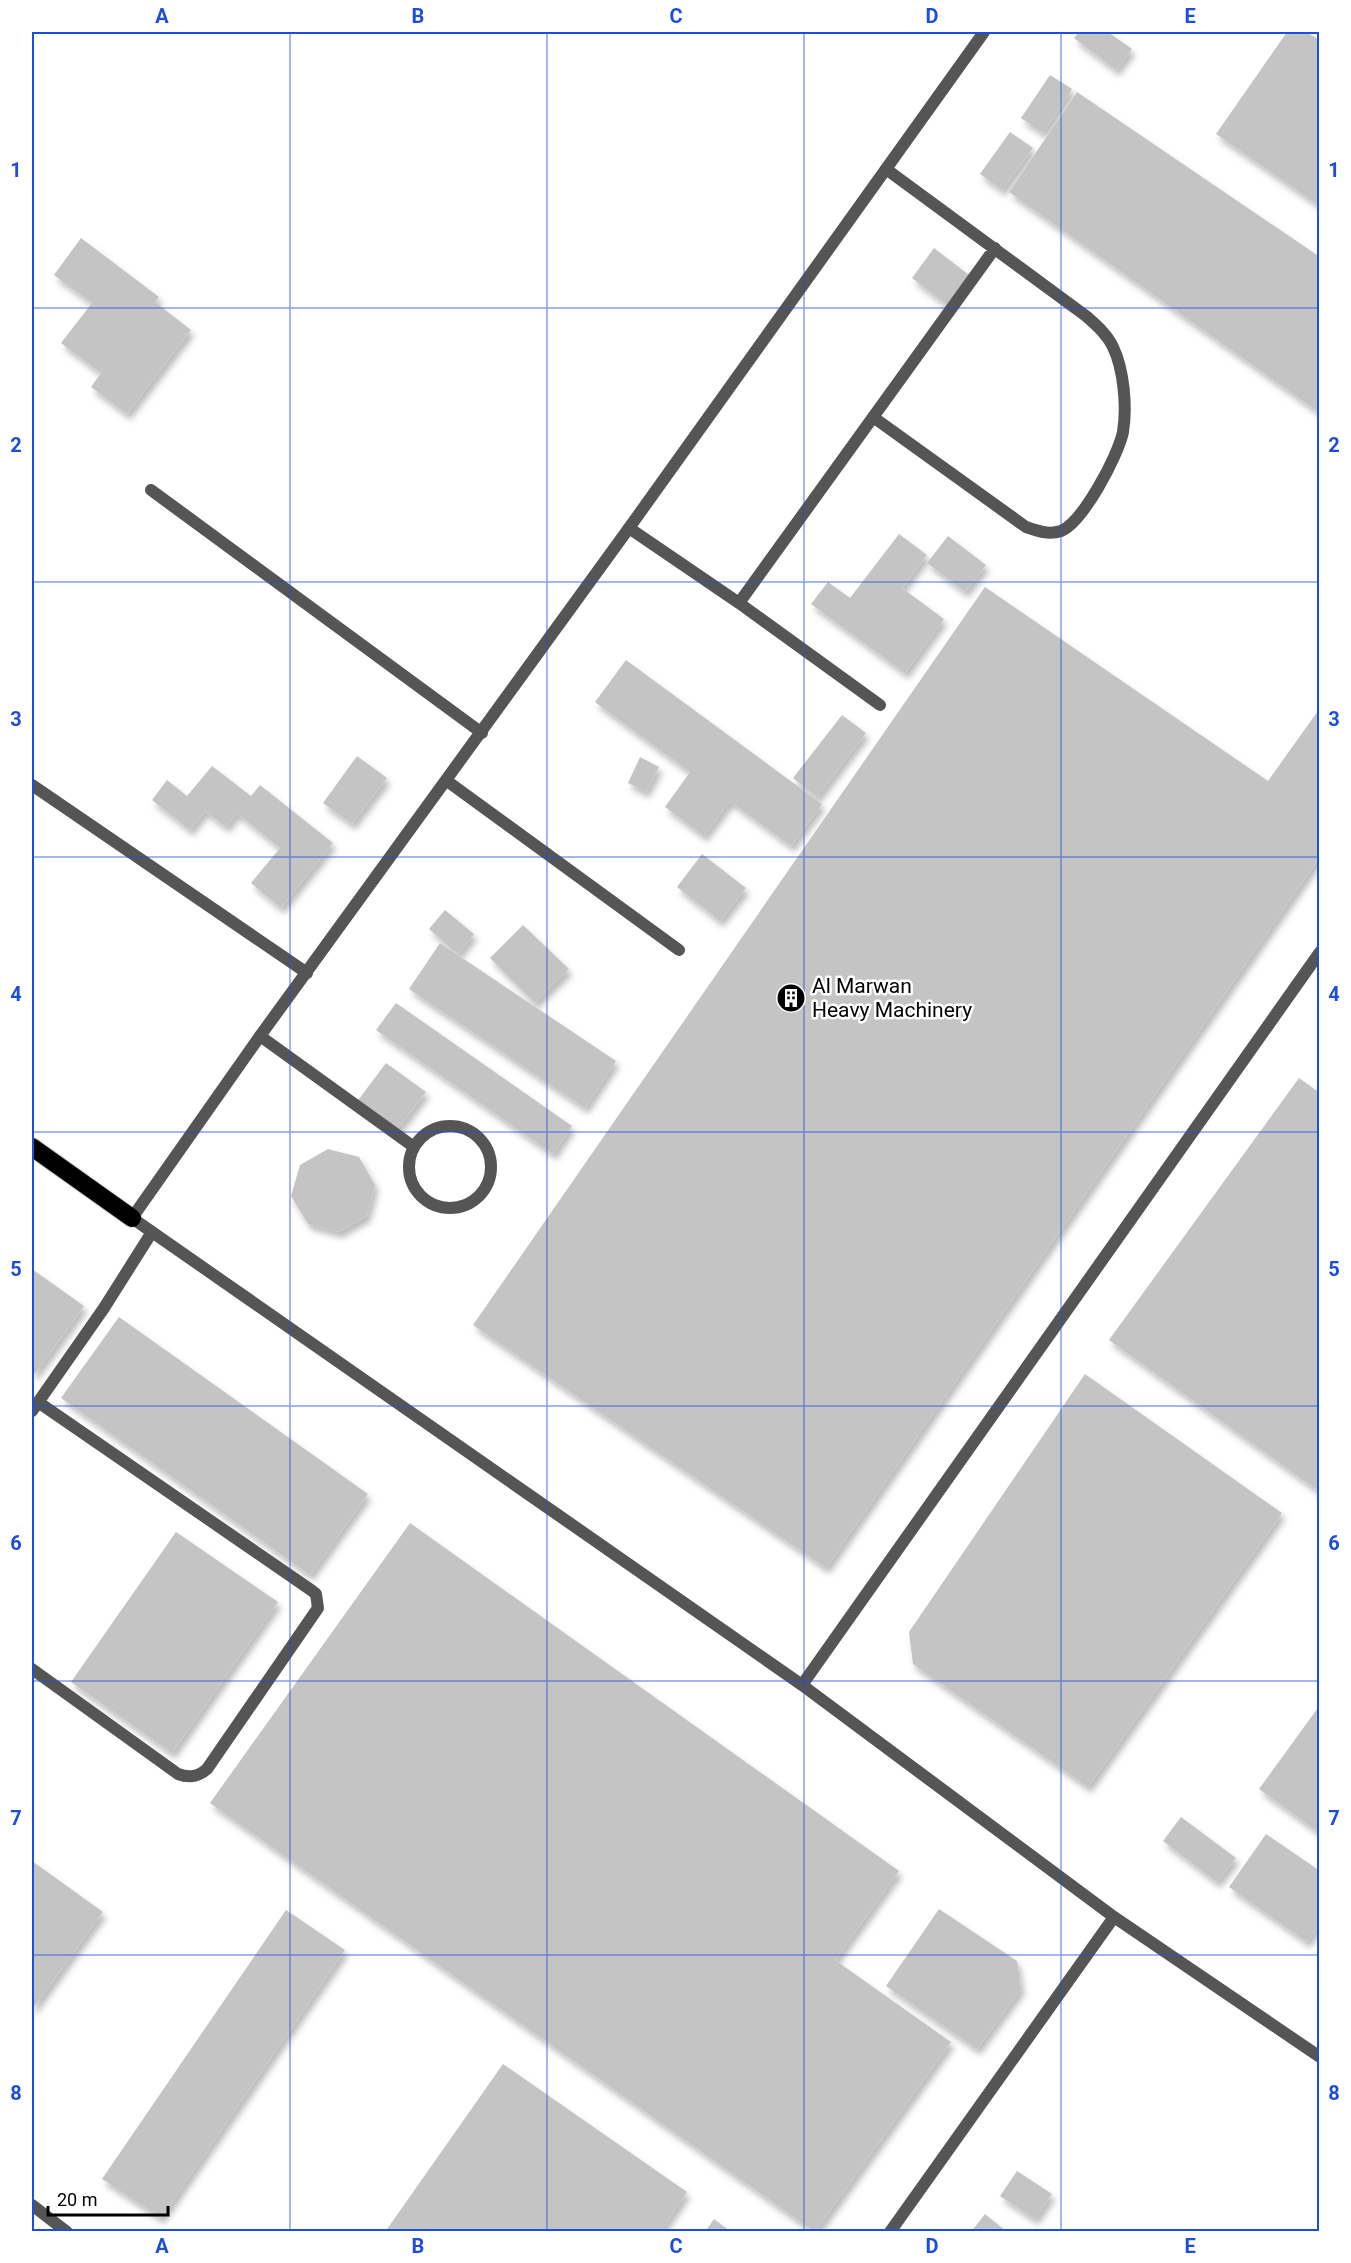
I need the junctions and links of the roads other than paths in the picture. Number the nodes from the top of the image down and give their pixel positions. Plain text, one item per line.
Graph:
1 (984, 32) edge
2 (886, 169) junction
3 (995, 248) junction
4 (873, 417) junction
5 (151, 490) dead end
6 (629, 528) junction
7 (739, 603) junction
8 (880, 705) dead end
9 (482, 733) junction
10 (447, 781) junction
11 (32, 785) edge
12 (679, 950) dead end
13 (1320, 952) edge
14 (307, 973) junction
15 (260, 1036) junction
16 (32, 1147) edge
17 (414, 1147) junction
18 (132, 1218) junction
19 (152, 1232) junction
20 (35, 1406) edge
21 (32, 1669) edge
22 (802, 1685) junction
23 (1114, 1917) junction
24 (1320, 2057) edge
25 (32, 2205) edge
26 (67, 2232) edge
27 (890, 2232) edge

1 - 2 street
2 - 3 street
2 - 6 street
3 - 4 street
3 - 4 street
4 - 7 street
5 - 9 street
6 - 7 street
6 - 9 street
7 - 8 street
9 - 10 street
10 - 12 street
10 - 14 street
11 - 14 street
13 - 22 street
14 - 15 street
15 - 17 street
15 - 18 street
16 - 18 highway
17 - 17 street
18 - 19 street
19 - 20 street
19 - 22 street
20 - 21 street
22 - 23 street
23 - 24 street
23 - 27 street
25 - 26 street

